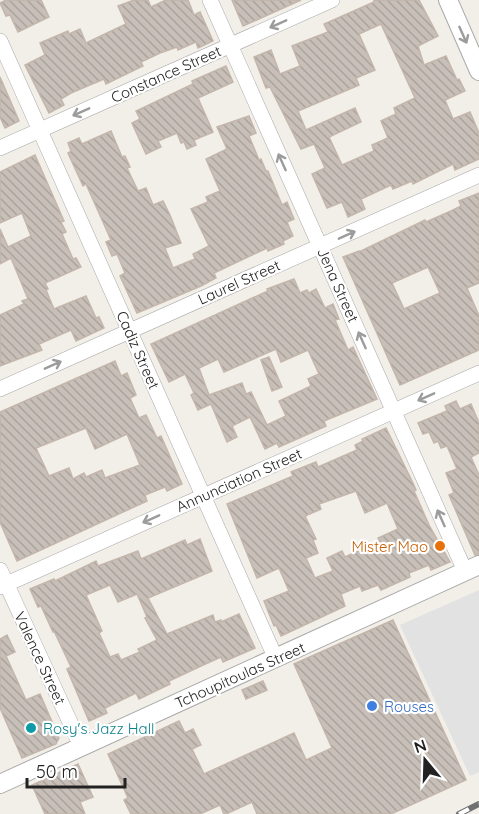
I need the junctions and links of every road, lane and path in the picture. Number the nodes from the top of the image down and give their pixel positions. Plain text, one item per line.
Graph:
1 (210, 0) edge
2 (332, 0) edge
3 (448, 0) edge
4 (0, 41) edge
5 (230, 45) junction
6 (479, 71) edge
7 (40, 130) junction
8 (0, 148) edge
9 (479, 176) edge
10 (321, 246) junction
11 (130, 330) junction
12 (479, 373) edge
13 (0, 389) edge
14 (393, 411) junction
15 (203, 495) junction
16 (472, 568) edge
17 (0, 570) edge
18 (3, 586) edge
19 (276, 659) junction
20 (81, 746) junction
21 (0, 784) edge

1 - 5 street, Jena Street
2 -> 5 street, Constance Street
3 -> 6 street
4 - 7 street, Cadiz Street
5 -> 7 street, Constance Street
10 -> 5 street, Jena Street
7 - 8 street, Constance Street
7 - 11 street, Cadiz Street
10 -> 9 street, Laurel Street
10 - 11 street, Laurel Street
14 -> 10 street, Jena Street
13 -> 11 street, Laurel Street
11 - 15 street, Cadiz Street
12 -> 14 street, Annunciation Street
14 - 15 street, Annunciation Street
16 -> 14 street, Jena Street
15 -> 18 street, Annunciation Street
15 - 19 street, Cadiz Street
16 - 19 street, Tchoupitoulas Street
17 - 18 street, Valence Street
18 - 20 street, Valence Street
19 - 20 street, Tchoupitoulas Street
20 - 21 street, Tchoupitoulas Street

